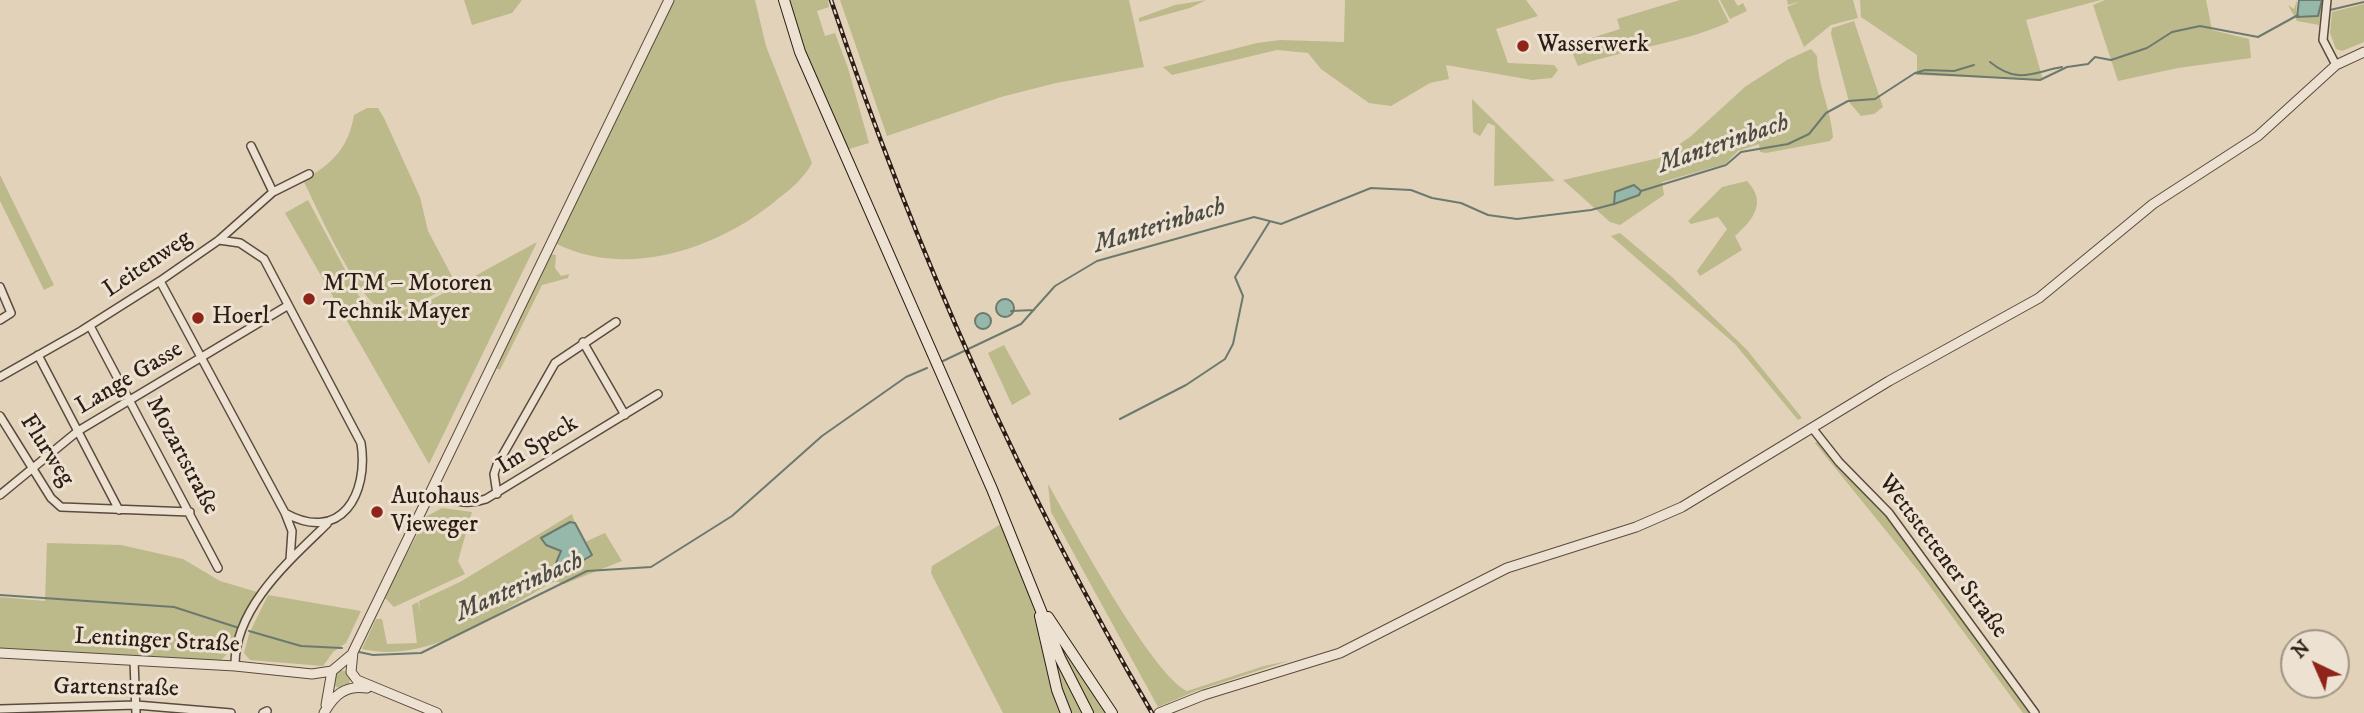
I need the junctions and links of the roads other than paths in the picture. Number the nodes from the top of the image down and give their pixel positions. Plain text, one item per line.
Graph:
1 (669, 0) edge
2 (784, 0) edge
3 (2327, 0) edge
4 (2364, 52) edge
5 (2336, 65) junction
6 (251, 146) dead end
7 (309, 174) dead end
8 (273, 192) junction
9 (219, 240) junction
10 (160, 281) junction
11 (0, 287) edge
12 (287, 306) junction
13 (0, 320) edge
14 (616, 322) dead end
15 (90, 326) junction
16 (583, 342) junction
17 (38, 355) junction
18 (202, 358) junction
19 (0, 377) edge
20 (658, 394) dead end
21 (129, 400) junction
22 (625, 415) junction
23 (0, 416) edge
24 (1813, 429) junction
25 (78, 431) junction
26 (33, 468) junction
27 (433, 489) junction
28 (497, 494) junction
29 (0, 495) edge
30 (120, 510) junction
31 (190, 512) junction
32 (285, 513) junction
33 (328, 523) junction
34 (290, 560) junction
35 (218, 568) dead end
36 (1037, 601) junction
37 (353, 652) junction
38 (0, 653) edge
39 (134, 660) junction
40 (234, 666) junction
41 (336, 669) junction
42 (312, 674) junction
43 (351, 674) junction
44 (330, 684) junction
45 (372, 688) junction
46 (345, 690) junction
47 (0, 709) edge
48 (136, 709) edge
49 (324, 711) edge
50 (231, 713) edge
51 (437, 713) edge
52 (1066, 713) edge
53 (1088, 713) edge
54 (1112, 713) edge
55 (1159, 713) edge
56 (2035, 713) edge

1 - 27 street
2 - 36 main road
3 - 5 street
4 - 5 street
5 - 24 street
6 - 8 street
7 - 8 street, Leitenweg
8 - 9 street, Leitenweg
9 - 10 street, Leitenweg
9 - 12 street
10 - 15 street, Leitenweg
10 - 18 street
11 - 13 street
12 - 18 street, Lange Gasse
12 - 33 street
14 - 16 street
15 - 17 street, Leitenweg
15 - 21 street, Mozartstraße
16 - 22 street
16 - 28 street
17 - 19 street, Leitenweg
17 - 25 street
18 - 21 street, Lange Gasse
18 - 32 street
20 - 22 street, Im Speck
21 - 25 street, Lange Gasse
21 - 31 street, Mozartstraße
22 - 28 street, Im Speck
23 - 26 street, Flurweg
24 - 55 street
24 - 56 street, Wettstettener Straße
25 - 26 street, Lange Gasse
25 - 30 street
26 - 29 street, Lange Gasse
26 - 30 street, Flurweg
27 - 28 street, Im Speck
27 - 37 street
30 - 31 street
31 - 35 street, Mozartstraße
32 - 33 street
32 - 34 street
33 - 34 street
34 - 40 street
36 - 52 main road
36 - 53 main road
36 - 54 main road
37 - 41 street
37 - 43 street
38 - 39 street, Lentinger Straße
39 - 40 street, Lentinger Straße
39 - 48 street
40 - 42 street, Lentinger Straße
41 - 42 street, Lentinger Straße
41 - 43 street
41 - 44 street
42 - 44 street, Lentinger Straße
43 - 45 street
43 - 46 street
44 - 46 street, Lentinger Straße
44 - 49 street
45 - 46 street
45 - 51 street
46 - 49 street
47 - 48 street, Gartenstraße
48 - 50 street, Gartenstraße

